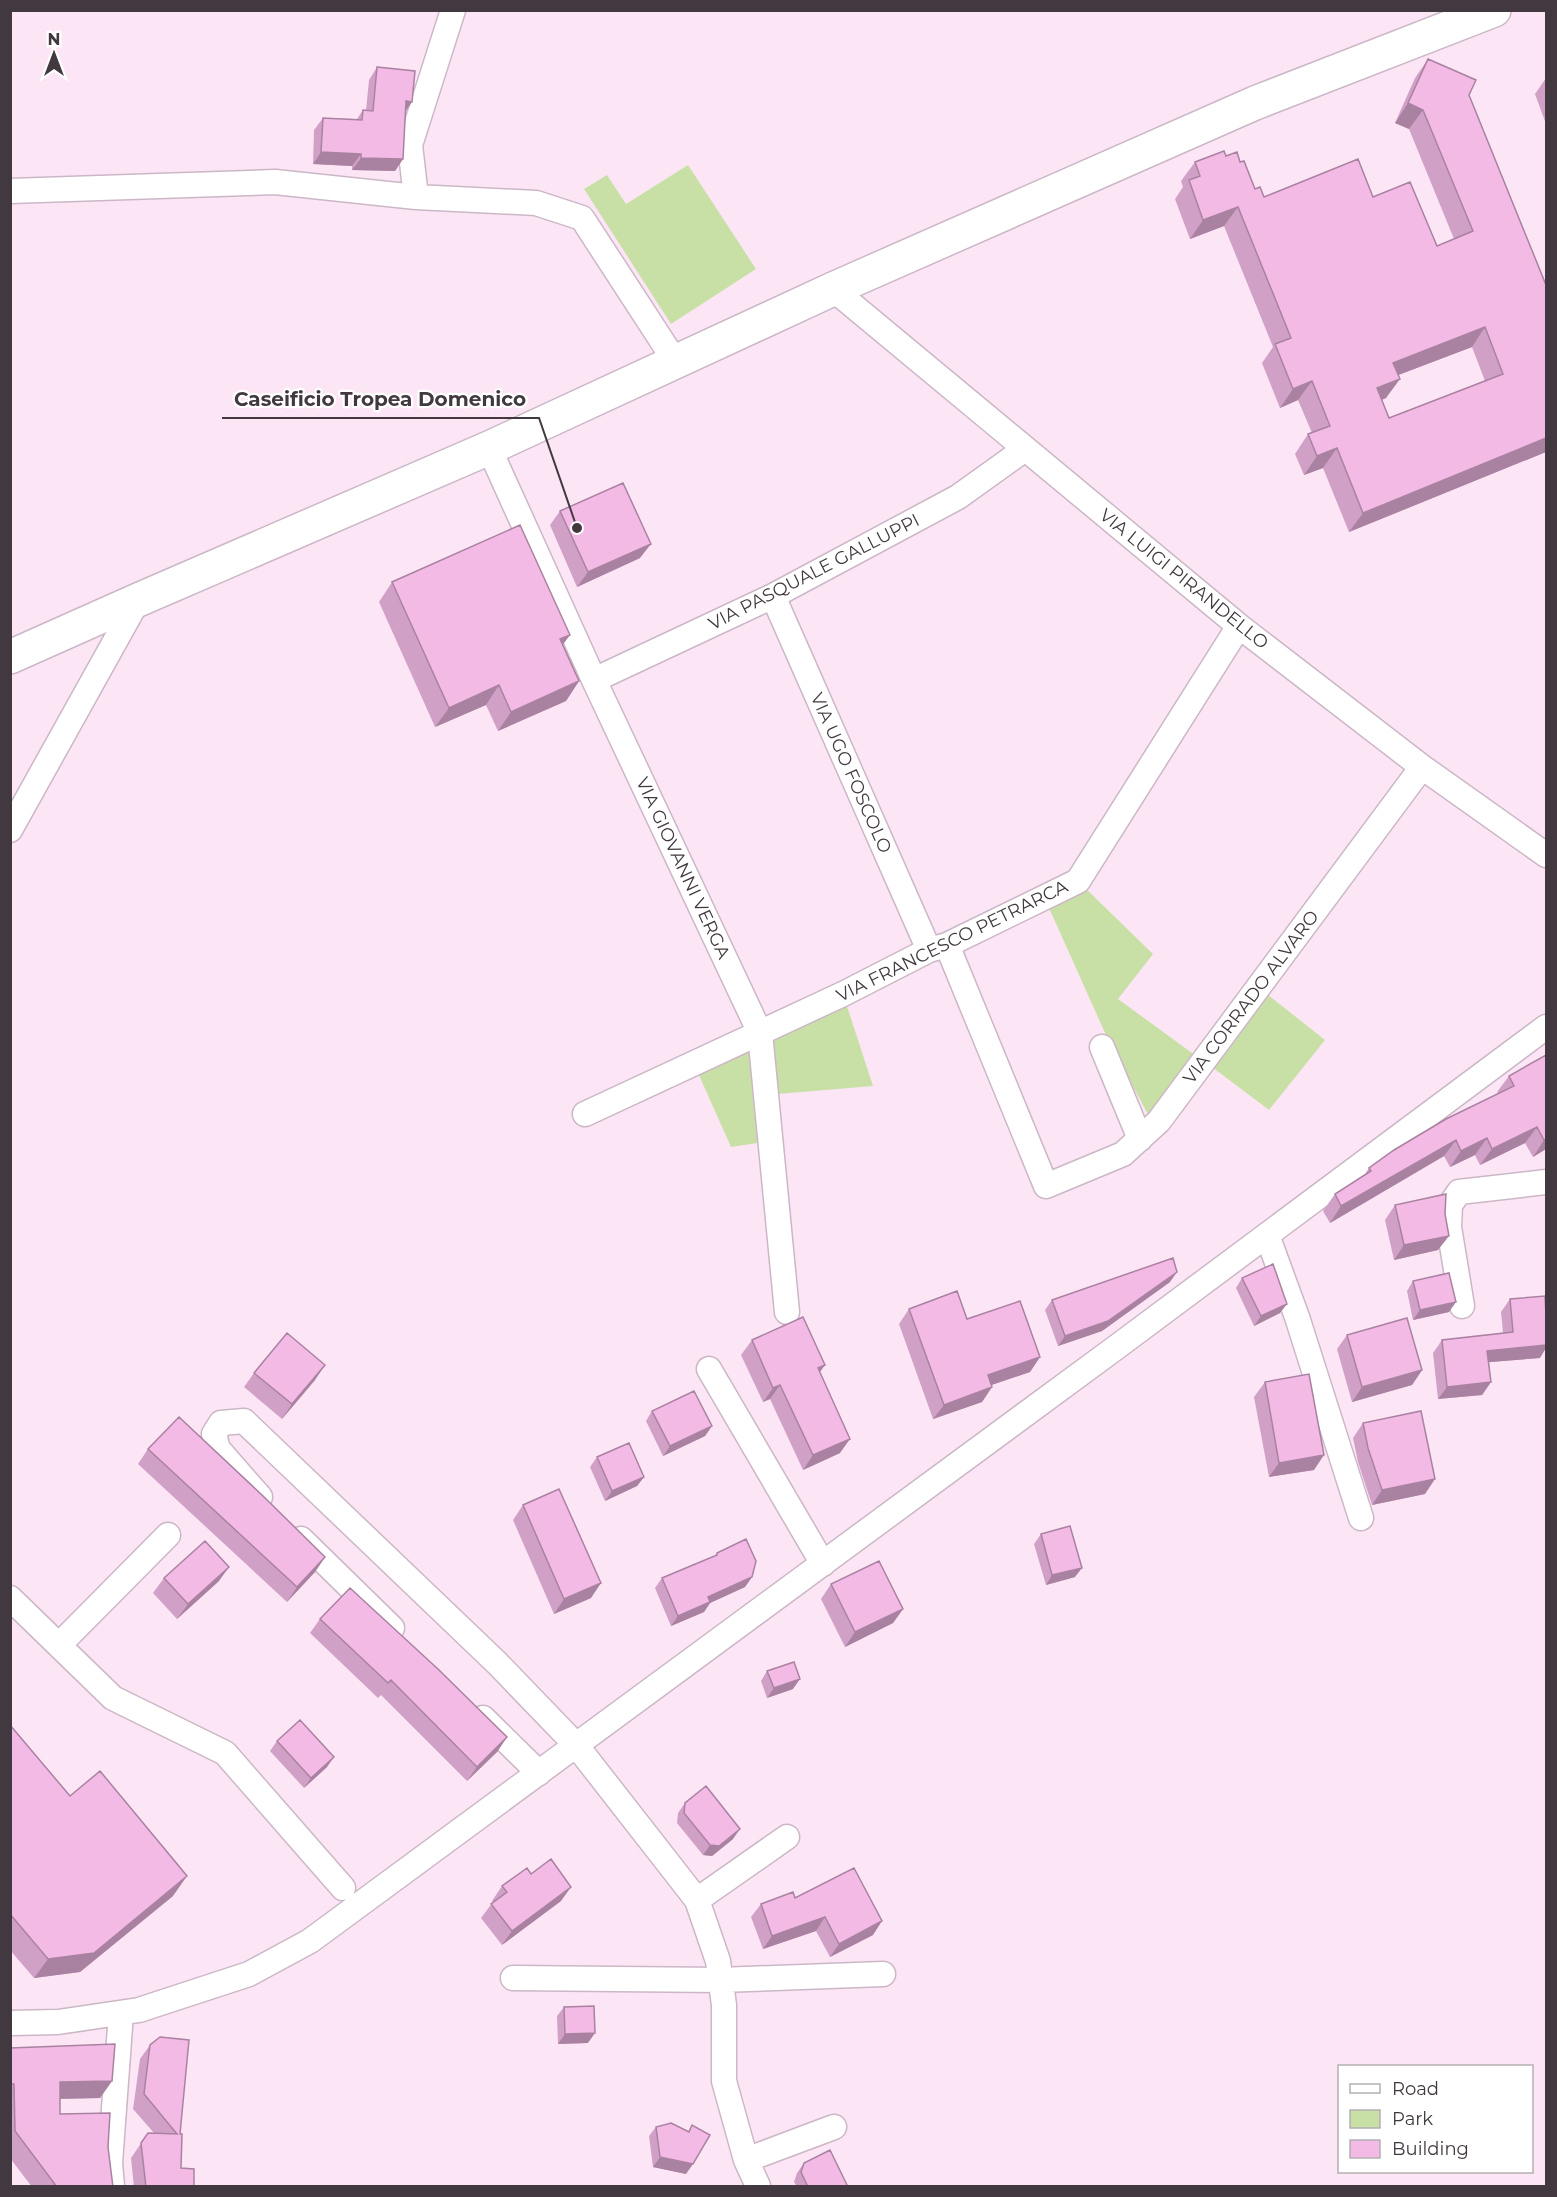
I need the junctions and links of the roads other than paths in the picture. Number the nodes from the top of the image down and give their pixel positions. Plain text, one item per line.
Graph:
1 (453, 10) edge
2 (1494, 10) edge
3 (10, 190) edge
4 (416, 197) junction
5 (833, 289) junction
6 (675, 361) junction
7 (489, 448) junction
8 (1025, 448) junction
9 (773, 596) junction
10 (138, 600) junction
11 (1239, 626) junction
12 (10, 657) edge
13 (594, 680) junction
14 (1422, 767) junction
15 (10, 830) edge
16 (1546, 855) edge
17 (938, 947) junction
18 (1546, 1027) edge
19 (760, 1033) junction
20 (1102, 1047) dead end
21 (585, 1114) dead end
22 (1140, 1139) junction
23 (1546, 1182) edge
24 (1046, 1186) joint
25 (1267, 1236) junction
26 (1462, 1306) dead end
27 (787, 1312) dead end
28 (709, 1369) dead end
29 (1361, 1518) dead end
30 (168, 1535) dead end
31 (823, 1564) junction
32 (10, 1598) edge
33 (59, 1645) junction
34 (411, 1647) edge
35 (471, 1706) edge
36 (576, 1745) junction
37 (539, 1773) junction
38 (787, 1837) dead end
39 (343, 1888) dead end
40 (698, 1900) junction
41 (883, 1974) dead end
42 (513, 1978) dead end
43 (720, 1980) junction
44 (121, 2013) junction
45 (10, 2023) edge
46 (834, 2127) dead end
47 (746, 2160) junction
48 (112, 2187) edge
49 (758, 2187) edge

1 - 4 street
2 - 5 main road
3 - 4 street
4 - 6 street
5 - 6 main road
5 - 8 street, VIA LUIGI PIRANDELLO
6 - 7 main road
7 - 10 main road
7 - 13 street, VIA GIOVANNI VERGA
8 - 9 street, VIA PASQUALE GALLUPPI
8 - 11 street, VIA LUIGI PIRANDELLO
9 - 13 street, VIA PASQUALE GALLUPPI
9 - 17 street, VIA UGO FOSCOLO
10 - 12 main road
10 - 15 street
11 - 14 street, VIA LUIGI PIRANDELLO
11 - 17 street, VIA FRANCESCO PETRARCA
13 - 19 street, VIA GIOVANNI VERGA
14 - 16 street, VIA LUIGI PIRANDELLO
14 - 22 street, VIA CORRADO ALVARO
17 - 19 street, VIA FRANCESCO PETRARCA
17 - 24 street, VIA UGO FOSCOLO
18 - 25 street
19 - 21 street, VIA FRANCESCO PETRARCA
19 - 27 street, VIA GIOVANNI VERGA
20 - 22 street
22 - 24 street, VIA CORRADO ALVARO
23 - 26 street
25 - 29 street
25 - 31 street
28 - 31 street
30 - 33 street
31 - 36 street
32 - 33 street
33 - 39 street
34 - 36 street
35 - 37 street
36 - 37 street
36 - 40 street
37 - 44 street
38 - 40 street
40 - 43 street
41 - 43 street
42 - 43 street
43 - 47 street
44 - 45 street
44 - 48 street
46 - 47 street
47 - 49 street

